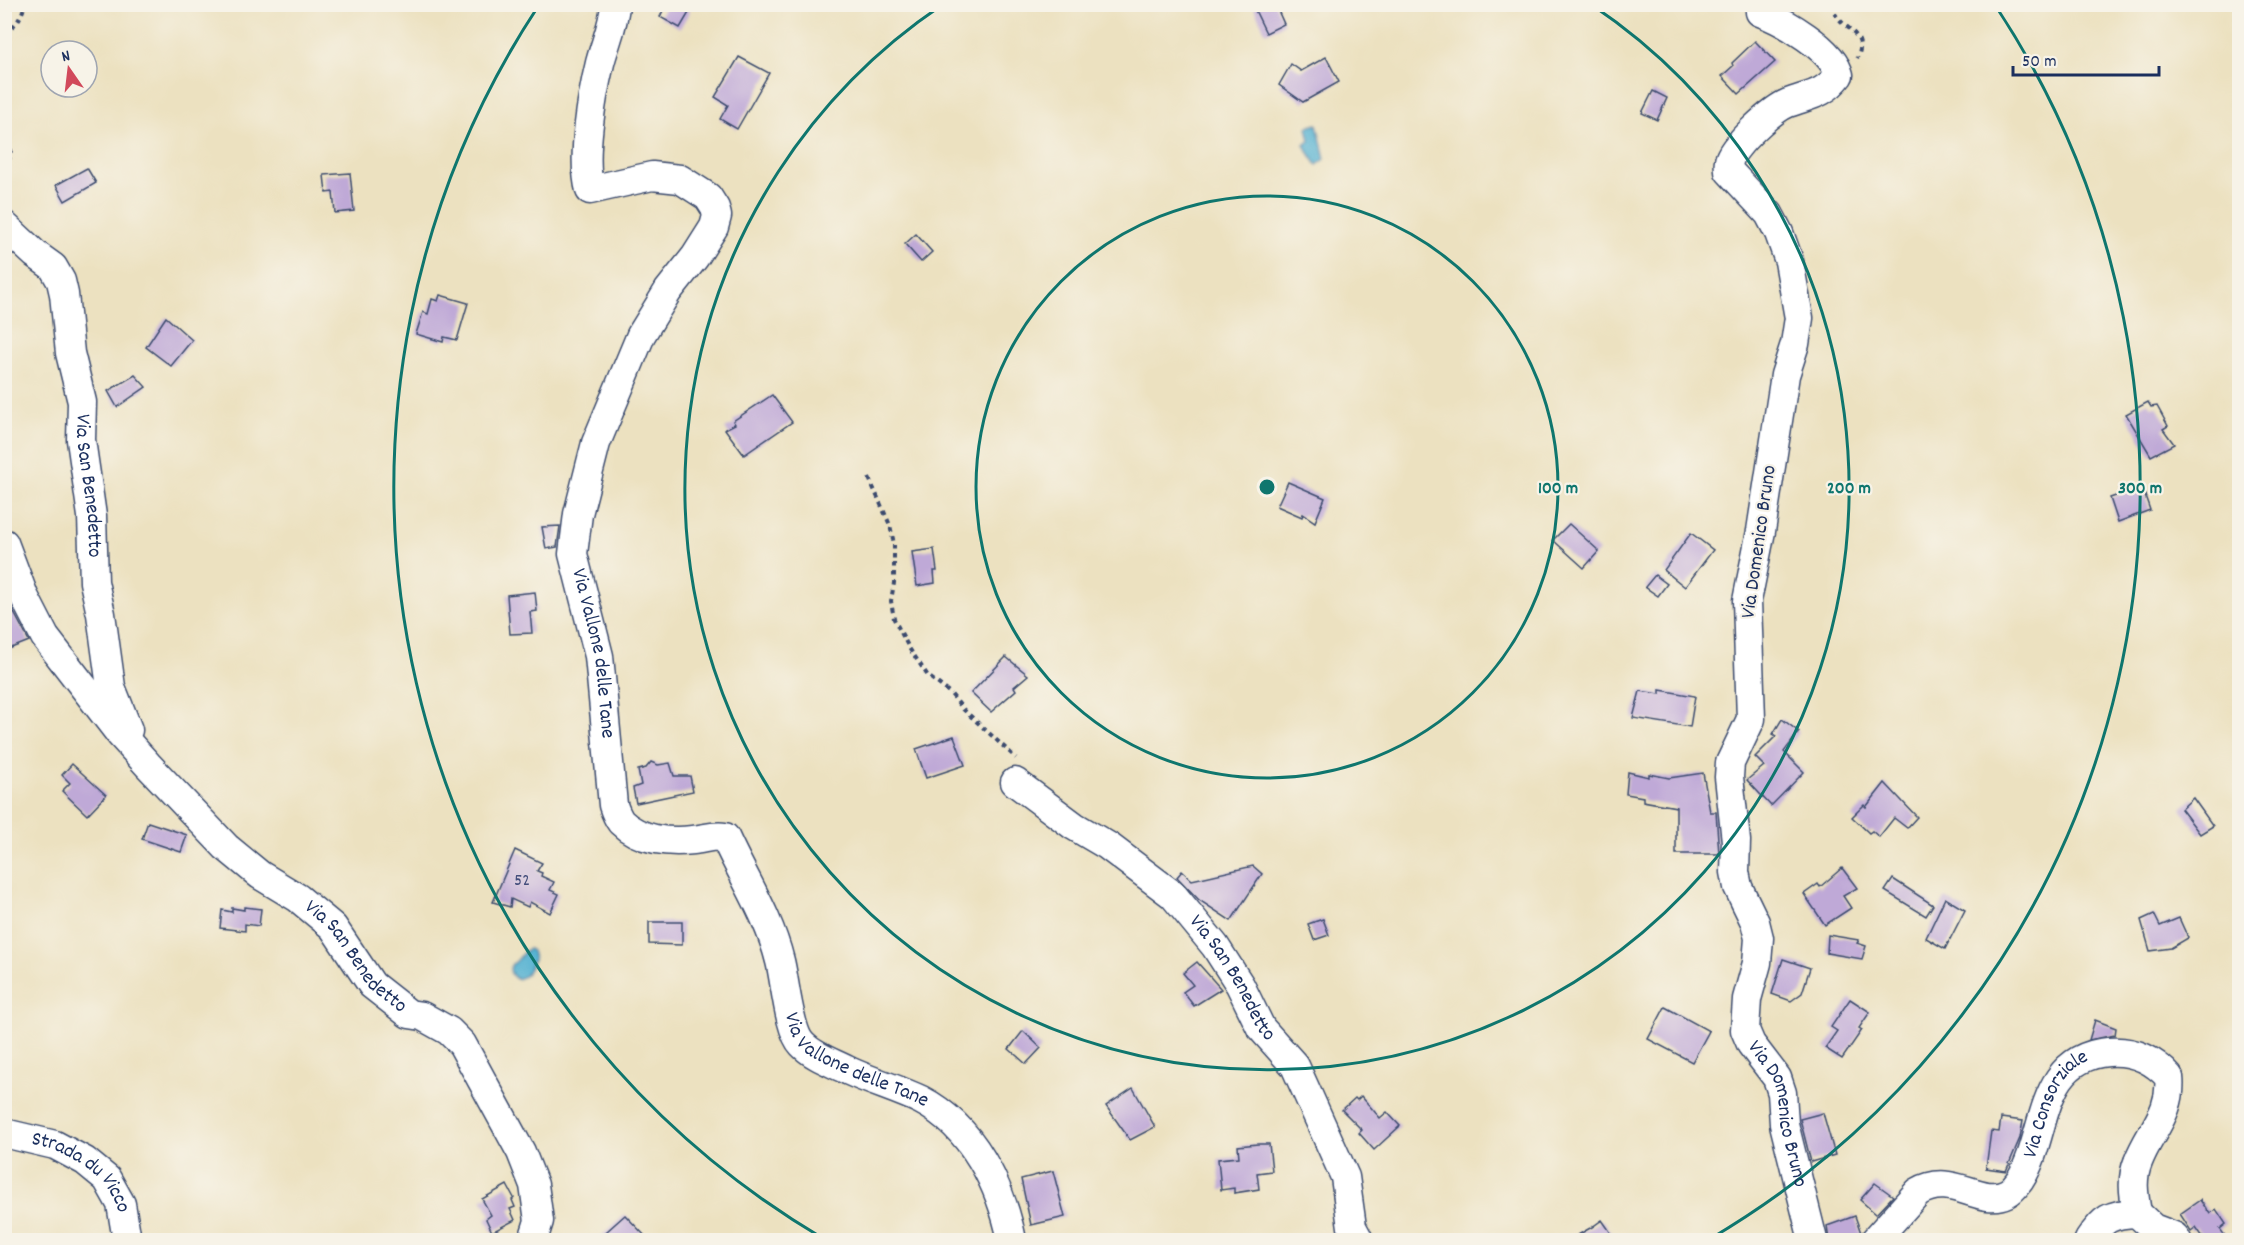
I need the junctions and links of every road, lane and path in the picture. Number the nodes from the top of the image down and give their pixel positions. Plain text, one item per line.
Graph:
1 (25, 4) edge
2 (615, 4) edge
3 (1760, 12) dead end
4 (4, 32) edge
5 (4, 113) edge
6 (4, 173) edge
7 (4, 225) edge
8 (869, 478) dead end
9 (4, 543) edge
10 (148, 765) junction
11 (1018, 773) joint
12 (4, 1133) edge
13 (2137, 1213) junction
14 (127, 1240) edge
15 (533, 1240) edge
16 (1012, 1240) edge
17 (1359, 1240) edge
18 (1813, 1240) edge
19 (1875, 1240) edge
20 (2089, 1240) edge
21 (2177, 1240) edge

1 - 4 path
2 - 16 street, Via Vallone delle Tane
3 - 18 street, Via Domenico Bruno
5 - 6 path
7 - 10 street, Via San Benedetto
8 - 11 path
9 - 10 street, Via San Benedetto
10 - 15 street, Via San Benedetto
11 - 17 street, Via San Benedetto
12 - 14 street, Strada du Vicco
13 - 19 street, Via Consorziale
13 - 20 street
13 - 21 street

